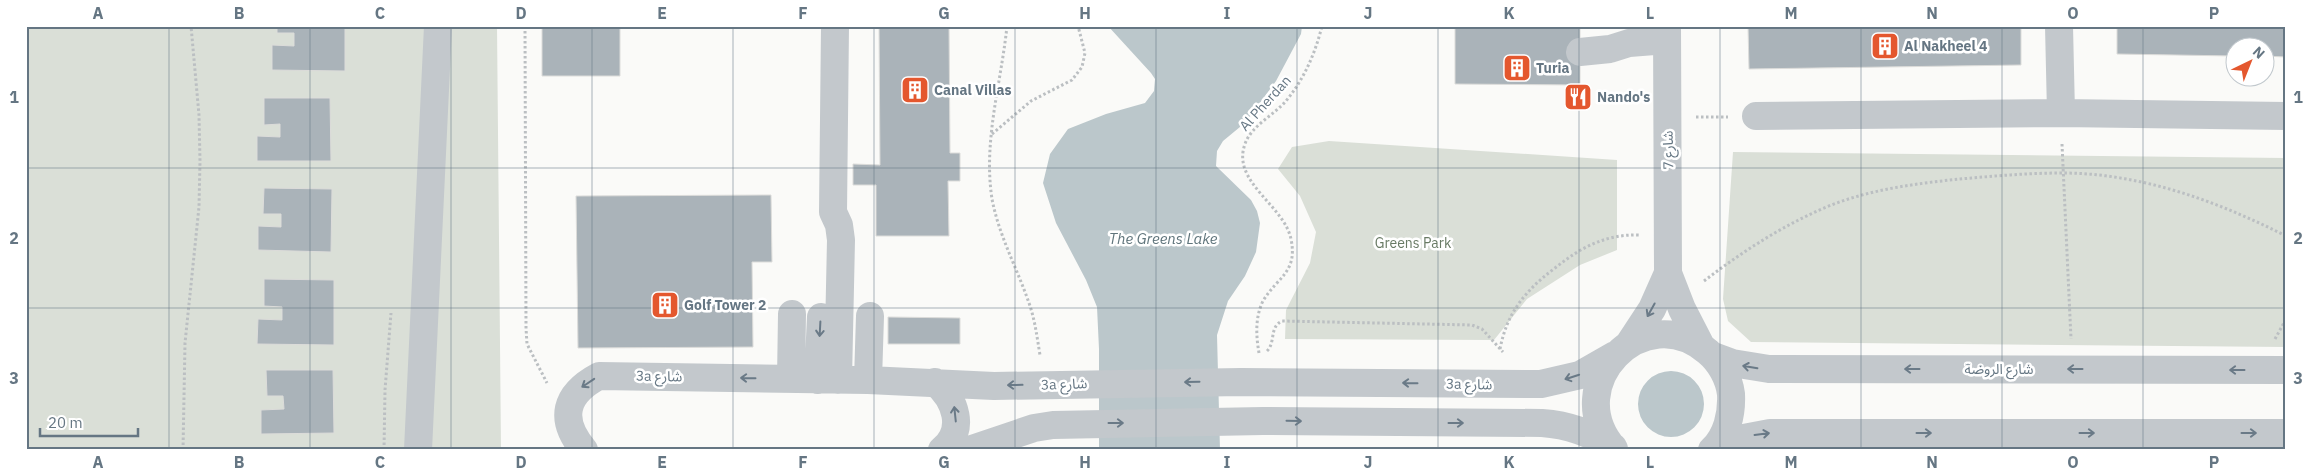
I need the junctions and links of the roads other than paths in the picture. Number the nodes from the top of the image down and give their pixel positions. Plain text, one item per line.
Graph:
1 (438, 26) edge
2 (835, 26) edge
3 (2059, 26) edge
4 (1667, 33) edge
5 (1580, 43) dead end
6 (2061, 113) junction
7 (1756, 116) road end
8 (2286, 116) edge
9 (1668, 273) junction
10 (792, 314) dead end
11 (870, 316) dead end
12 (1622, 349) junction
13 (1707, 351) junction
14 (2286, 370) edge
15 (790, 379) junction
16 (828, 380) junction
17 (868, 380) junction
18 (935, 382) junction
19 (2286, 433) edge
20 (1713, 448) edge
21 (1614, 449) edge
22 (418, 450) edge
23 (584, 450) edge
24 (942, 450) edge
25 (968, 450) edge

1 - 22 street
2 - 16 street
3 - 6 street
4 - 5 street
4 - 9 street, شارع 7
6 - 7 street
6 - 8 street
9 -> 12 street, شارع 7
9 - 13 street, شارع 7
10 - 15 street
11 - 17 street
12 - 13 street, 3a شارع
12 -> 18 street, 3a شارع
12 - 21 street, شارع 7
14 -> 13 street, شارع الروضة
13 - 20 street, شارع 7
15 - 16 street, 3a شارع
15 -> 23 street, 3a شارع
16 - 17 street, 3a شارع
17 - 18 street, 3a شارع
24 -> 18 street
20 -> 19 street
25 -> 21 street

